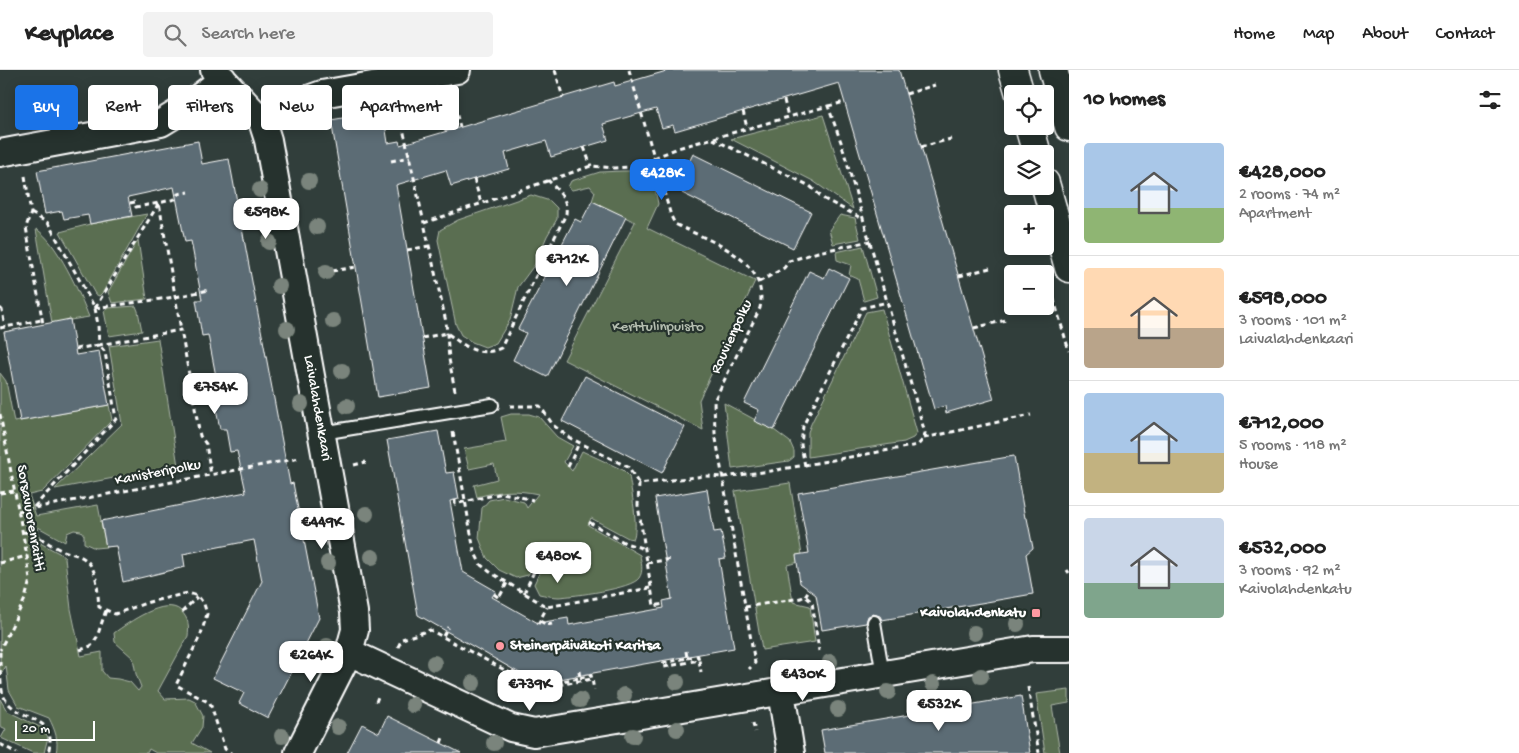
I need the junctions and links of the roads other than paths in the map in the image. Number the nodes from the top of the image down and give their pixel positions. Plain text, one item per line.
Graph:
1 (457, 70) edge
2 (1013, 70) edge
3 (1052, 70) edge
4 (219, 75) edge
5 (1017, 85) edge
6 (332, 92) edge
7 (261, 120) edge
8 (1069, 127) edge
9 (265, 130) edge
10 (10, 151) edge
11 (1047, 195) edge
12 (1059, 276) edge
13 (492, 405) road end
14 (322, 434) junction
15 (874, 622) dead end
16 (1069, 632) edge
17 (1033, 649) junction
18 (1069, 649) edge
19 (349, 652) junction
20 (883, 674) junction
21 (780, 692) junction
22 (298, 753) edge
23 (791, 753) edge

1 - 6 street
2 - 5 main road
3 - 8 main road
4 - 7 street, Laivalahdenkaari
4 - 10 street
9 - 14 street, Laivalahdenkaari
11 - 12 main road
13 - 14 lane
14 - 19 street, Laivalahdenkaari
15 - 20 lane
16 - 17 street
17 - 18 street
17 - 20 street
19 - 21 street
19 - 22 street, Laivalahdenkaari
20 - 21 street
21 - 23 street

